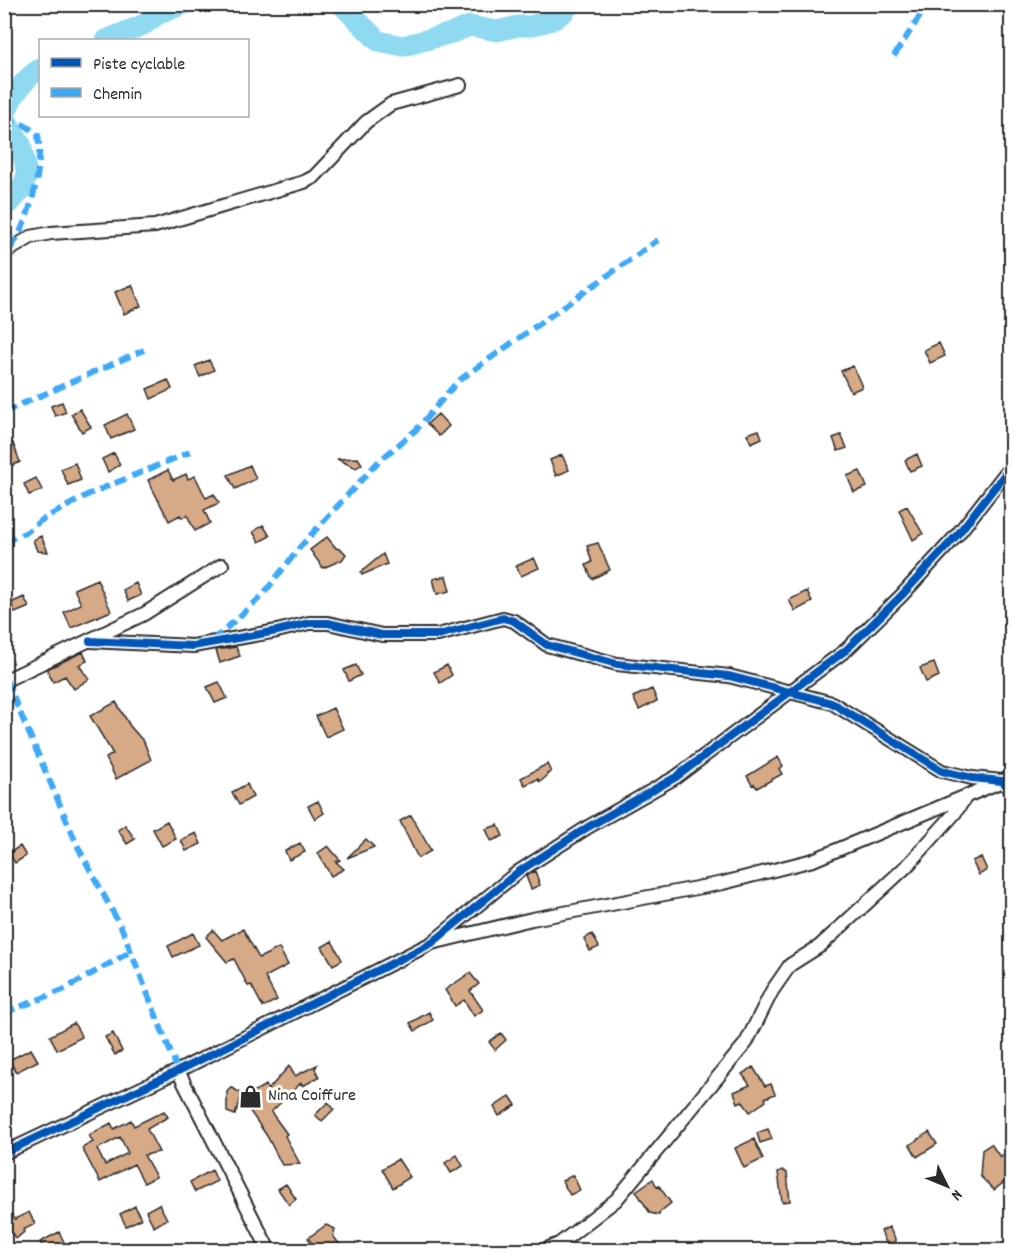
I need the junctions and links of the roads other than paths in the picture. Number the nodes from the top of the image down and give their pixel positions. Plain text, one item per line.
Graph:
1 (459, 85) dead end
2 (11, 249) dead end
3 (1011, 465) edge
4 (222, 565) dead end
5 (90, 641) junction
6 (4, 681) edge
7 (793, 691) junction
8 (1007, 779) edge
9 (1011, 791) edge
10 (968, 795) junction
11 (432, 943) junction
12 (177, 1071) junction
13 (4, 1153) edge
14 (269, 1251) edge
15 (544, 1251) edge

1 - 2 street
3 - 7 street
4 - 5 street
5 - 6 street
5 - 7 street
7 - 8 street
7 - 11 street
8 - 9 street
8 - 10 street
10 - 11 street
10 - 15 street
11 - 12 street
12 - 13 street
12 - 14 street

